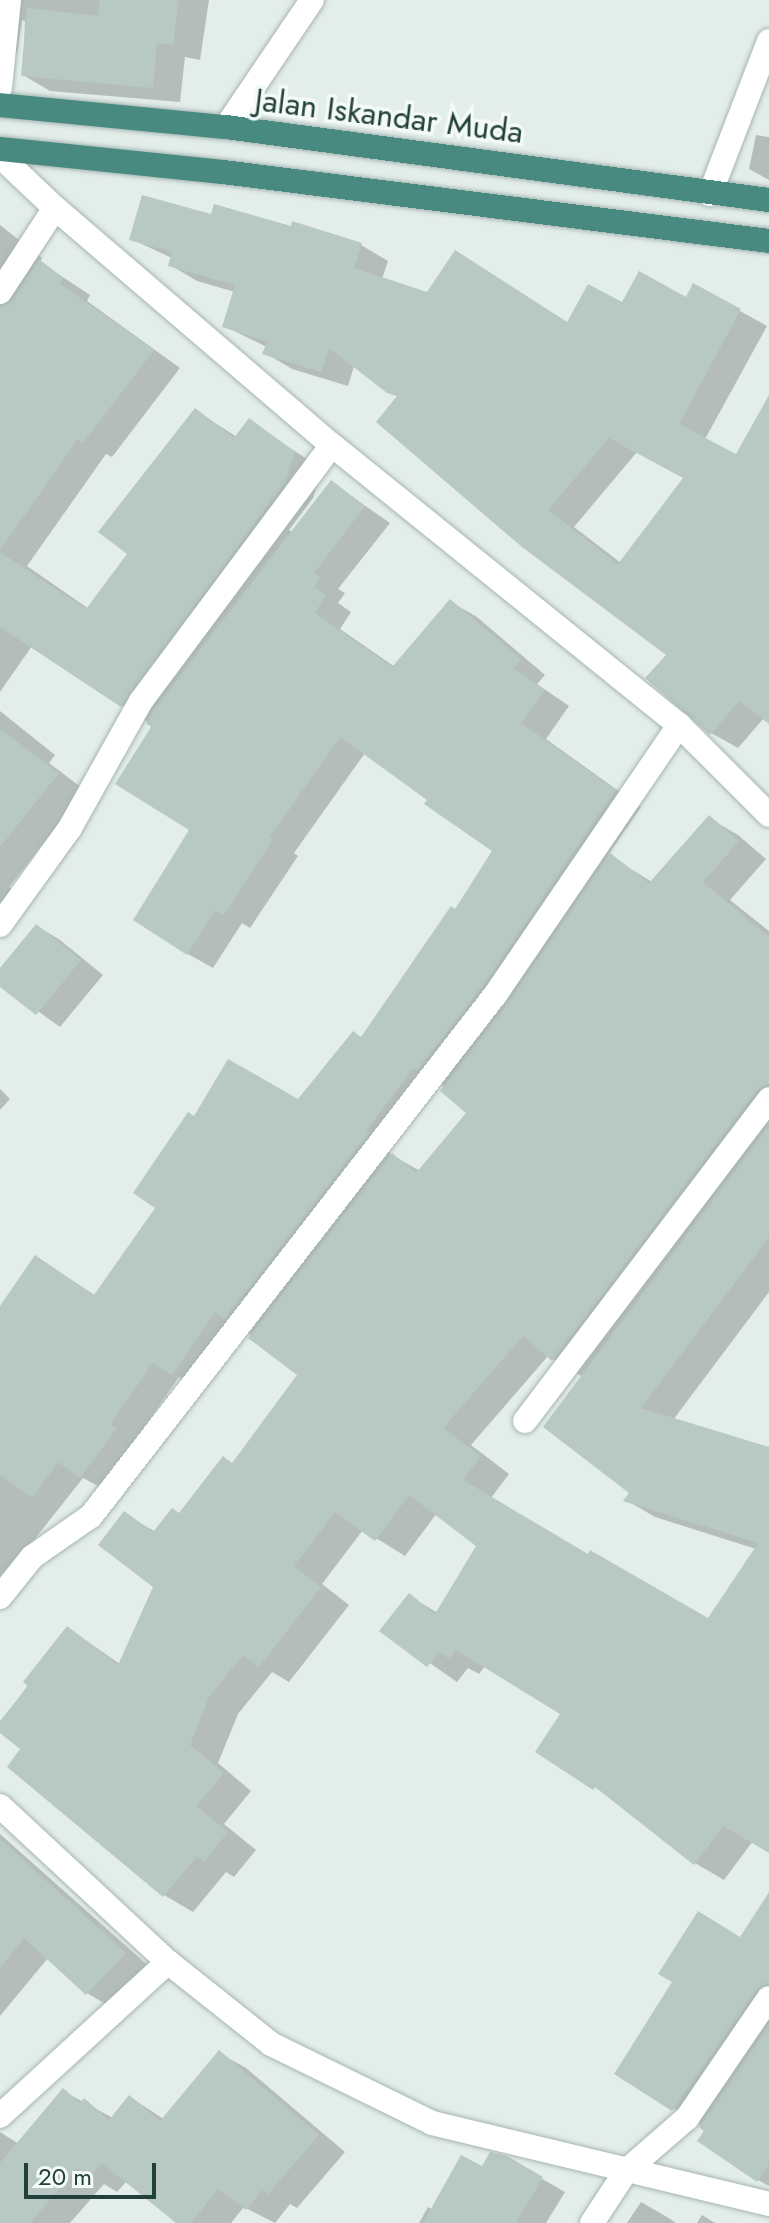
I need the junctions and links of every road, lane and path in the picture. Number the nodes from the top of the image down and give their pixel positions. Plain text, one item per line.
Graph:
1 (9, 0) edge
2 (312, 0) edge
3 (769, 41) edge
4 (0, 87) edge
5 (0, 105) edge
6 (226, 127) junction
7 (0, 149) edge
8 (0, 156) edge
9 (710, 194) junction
10 (769, 200) edge
11 (55, 208) junction
12 (769, 241) edge
13 (0, 292) edge
14 (332, 445) junction
15 (679, 725) junction
16 (769, 815) edge
17 (0, 925) edge
18 (769, 1099) edge
19 (525, 1421) dead end
20 (0, 1597) edge
21 (0, 1806) edge
22 (168, 1962) junction
23 (769, 1998) edge
24 (0, 2116) edge
25 (626, 2171) junction
26 (769, 2204) edge
27 (592, 2223) edge

1 - 4 street
2 - 6 street
3 - 9 street
5 - 6 highway, Jalan Iskandar Muda
6 - 9 highway, Jalan Iskandar Muda
7 - 12 highway
8 - 11 street
9 - 10 highway, Jalan Iskandar Muda
11 - 13 street
11 - 14 street
14 - 15 street
14 - 17 street
15 - 16 street
15 - 20 street
18 - 19 street
21 - 22 street
22 - 24 street
22 - 25 street
23 - 25 street
25 - 26 street
25 - 27 street

